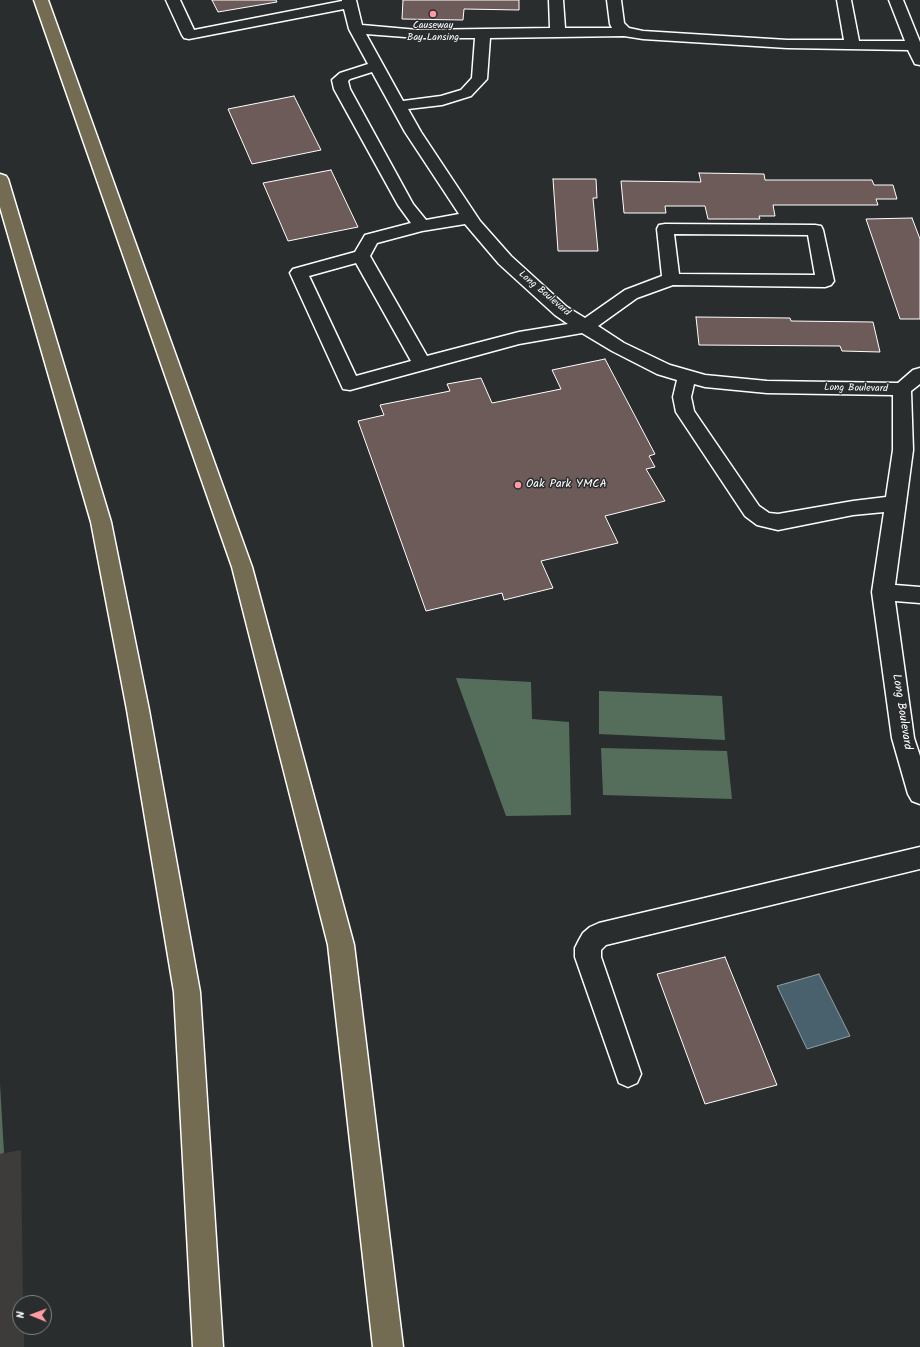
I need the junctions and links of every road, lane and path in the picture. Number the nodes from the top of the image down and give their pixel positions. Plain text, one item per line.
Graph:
1 (41, 0) edge
2 (173, 0) edge
3 (299, 0) edge
4 (556, 0) edge
5 (614, 0) edge
6 (844, 0) edge
7 (896, 0) edge
8 (349, 2) edge
9 (296, 15) junction
10 (356, 29) junction
11 (624, 32) junction
12 (558, 33) junction
13 (483, 34) junction
14 (852, 45) junction
15 (915, 46) junction
16 (920, 61) edge
17 (376, 66) junction
18 (398, 106) junction
19 (0, 179) edge
20 (468, 218) junction
21 (422, 226) junction
22 (361, 256) junction
23 (671, 279) junction
24 (585, 326) junction
25 (422, 364) junction
26 (920, 374) edge
27 (687, 376) junction
28 (902, 390) junction
29 (912, 451) edge
30 (896, 503) junction
31 (883, 592) junction
32 (920, 595) edge
33 (911, 738) edge
34 (920, 794) edge
35 (920, 858) edge
36 (628, 1074) dead end
37 (208, 1347) edge
38 (388, 1347) edge

1 - 38 highway
2 - 9 street
3 - 9 street
4 - 12 street
5 - 11 street
6 - 14 street
7 - 15 street
8 - 9 street
8 - 10 street, Long Boulevard
10 - 13 street
10 - 17 street, Long Boulevard
11 - 12 street
11 - 14 street
12 - 13 street
13 - 18 street
14 - 15 street
15 - 16 street
17 - 18 street, Long Boulevard
17 - 21 street
18 - 20 street, Long Boulevard
19 - 37 highway
20 - 21 street
20 - 24 street, Long Boulevard
21 - 22 street
22 - 25 street
22 - 25 street
23 - 23 street
23 - 24 street
24 - 25 street
24 - 27 street, Long Boulevard
26 - 28 street, Long Boulevard
27 - 28 street, Long Boulevard
27 - 30 street
28 - 29 street, Long Boulevard
29 - 30 street, Long Boulevard
30 - 31 street, Long Boulevard
31 - 32 street
31 - 33 street, Long Boulevard
33 - 34 street, Long Boulevard
35 - 36 street

